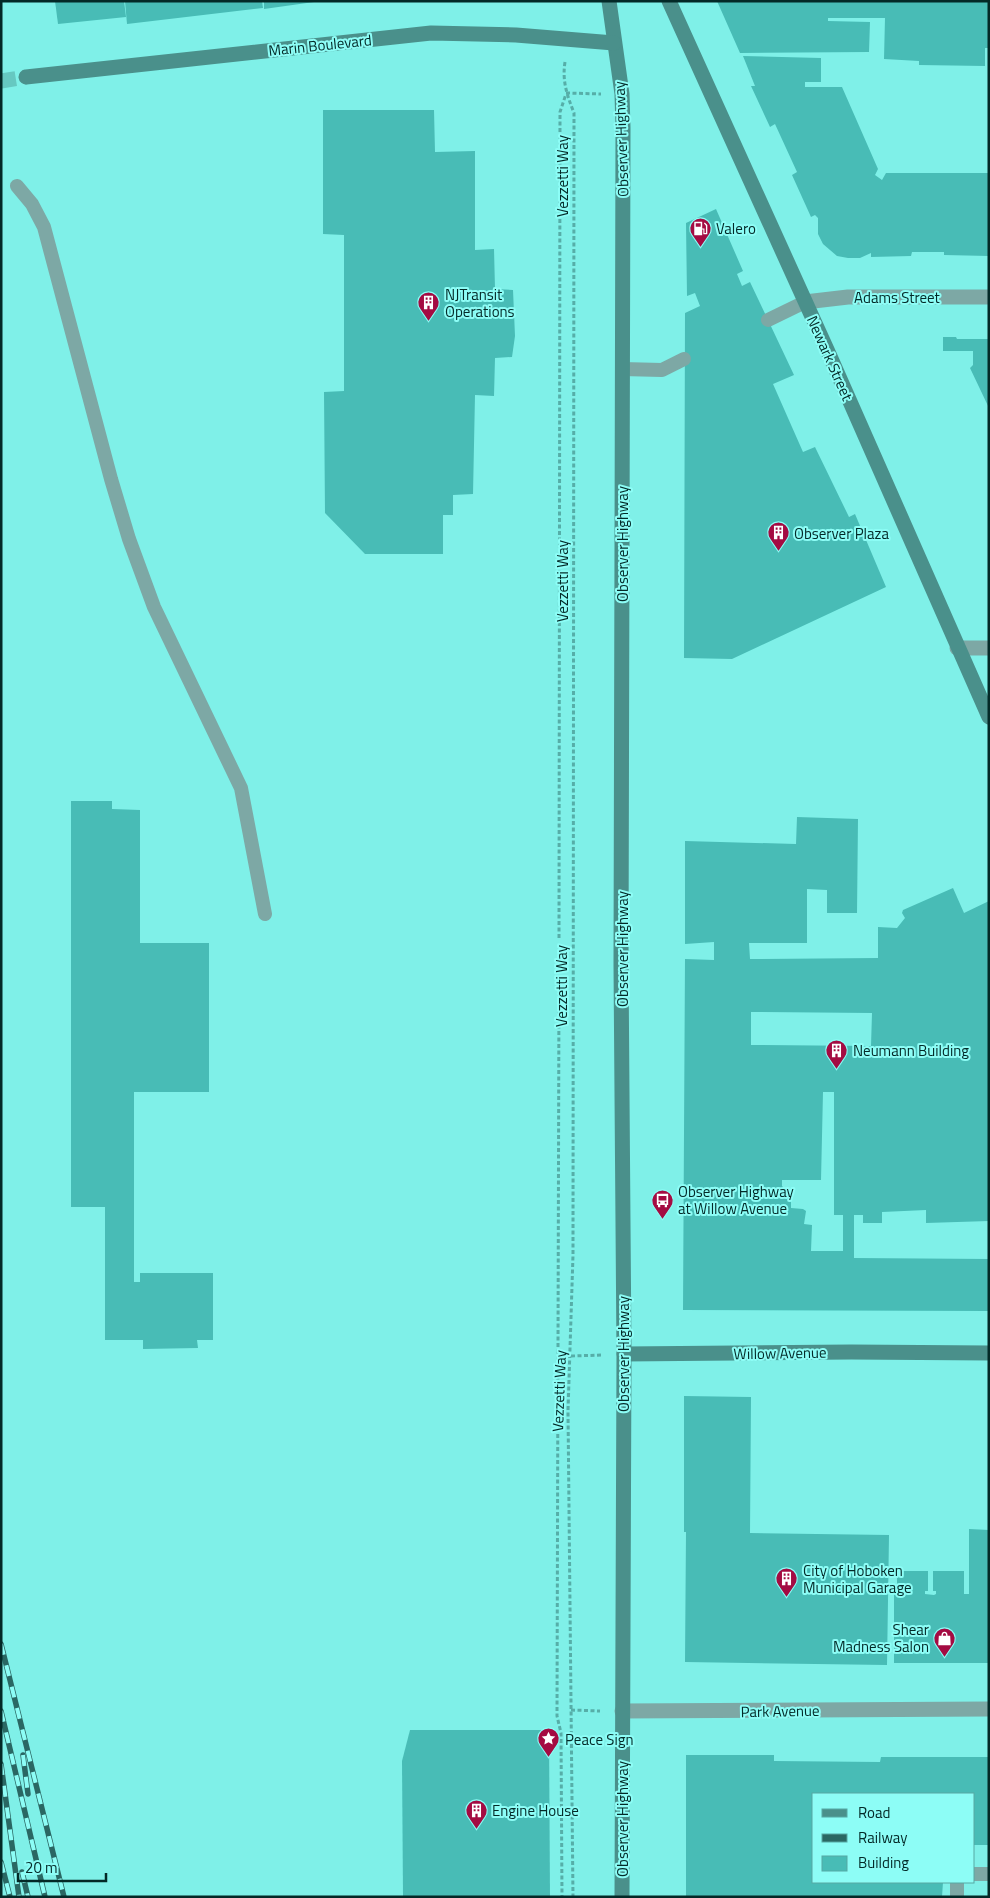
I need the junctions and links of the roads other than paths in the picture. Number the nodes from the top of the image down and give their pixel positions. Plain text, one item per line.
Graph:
1 (609, 1) edge
2 (669, 1) edge
3 (614, 43) junction
4 (26, 77) tunnel mouth
5 (17, 186) dead end
6 (989, 297) edge
7 (805, 302) junction
8 (768, 320) dead end
9 (684, 359) dead end
10 (622, 369) junction
11 (957, 648) junction
12 (989, 648) edge
13 (989, 717) edge
14 (265, 914) dead end
15 (989, 1353) edge
16 (624, 1354) junction
17 (989, 1709) edge
18 (622, 1711) junction
19 (975, 1874) edge
20 (989, 1874) edge
21 (957, 1883) edge
22 (622, 1897) edge
23 (957, 1897) edge

1 - 3 main road, Observer Highway
2 - 7 main road, Newark Street
3 - 4 main road, Marin Boulevard
3 - 10 main road, Observer Highway
5 - 14 lane
6 - 7 street, Adams Street
7 - 8 lane
7 - 11 main road, Newark Street
9 - 10 lane
10 - 16 main road, Observer Highway
11 - 12 street
11 - 13 main road, Newark Street
15 - 16 main road, Willow Avenue
16 - 18 main road, Observer Highway
17 - 18 street, Park Avenue
18 - 22 main road, Observer Highway
19 - 20 lane
21 - 23 lane

